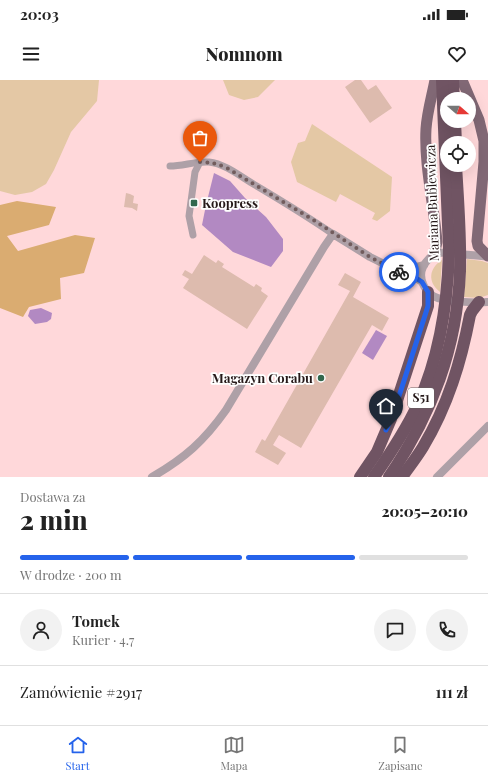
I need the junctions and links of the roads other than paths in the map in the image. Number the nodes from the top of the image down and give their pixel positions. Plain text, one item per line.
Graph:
1 (435, 80) edge
2 (442, 80) edge
3 (453, 80) edge
4 (462, 80) edge
5 (454, 92) edge
6 (200, 162) junction
7 (170, 166) dead end
8 (456, 172) edge
9 (333, 234) junction
10 (193, 235) dead end
11 (454, 242) junction
12 (434, 255) junction
13 (488, 256) edge
14 (384, 264) junction
15 (424, 265) junction
16 (425, 287) junction
17 (484, 302) edge
18 (450, 309) junction
19 (488, 426) edge
20 (152, 477) edge
21 (360, 477) edge
22 (374, 477) edge
23 (389, 477) edge
24 (402, 477) edge
25 (437, 477) edge

1 - 12 main road
2 - 11 highway, Mariana Bublewicza / S51
3 - 5 highway
4 - 13 main road
6 - 7 street
6 - 9 street
6 - 10 street
8 - 11 highway, Mariana Bublewicza / S51
9 - 14 street
9 - 20 street
11 - 18 highway, Mariana Bublewicza / S51
12 - 13 street
12 - 15 street
14 - 15 street
14 - 16 street
15 - 16 street
16 - 17 street
16 - 21 highway
17 - 24 highway
18 - 22 highway, Mariana Bublewicza / S51
18 - 23 highway, Mariana Bublewicza / S51
19 - 25 street

